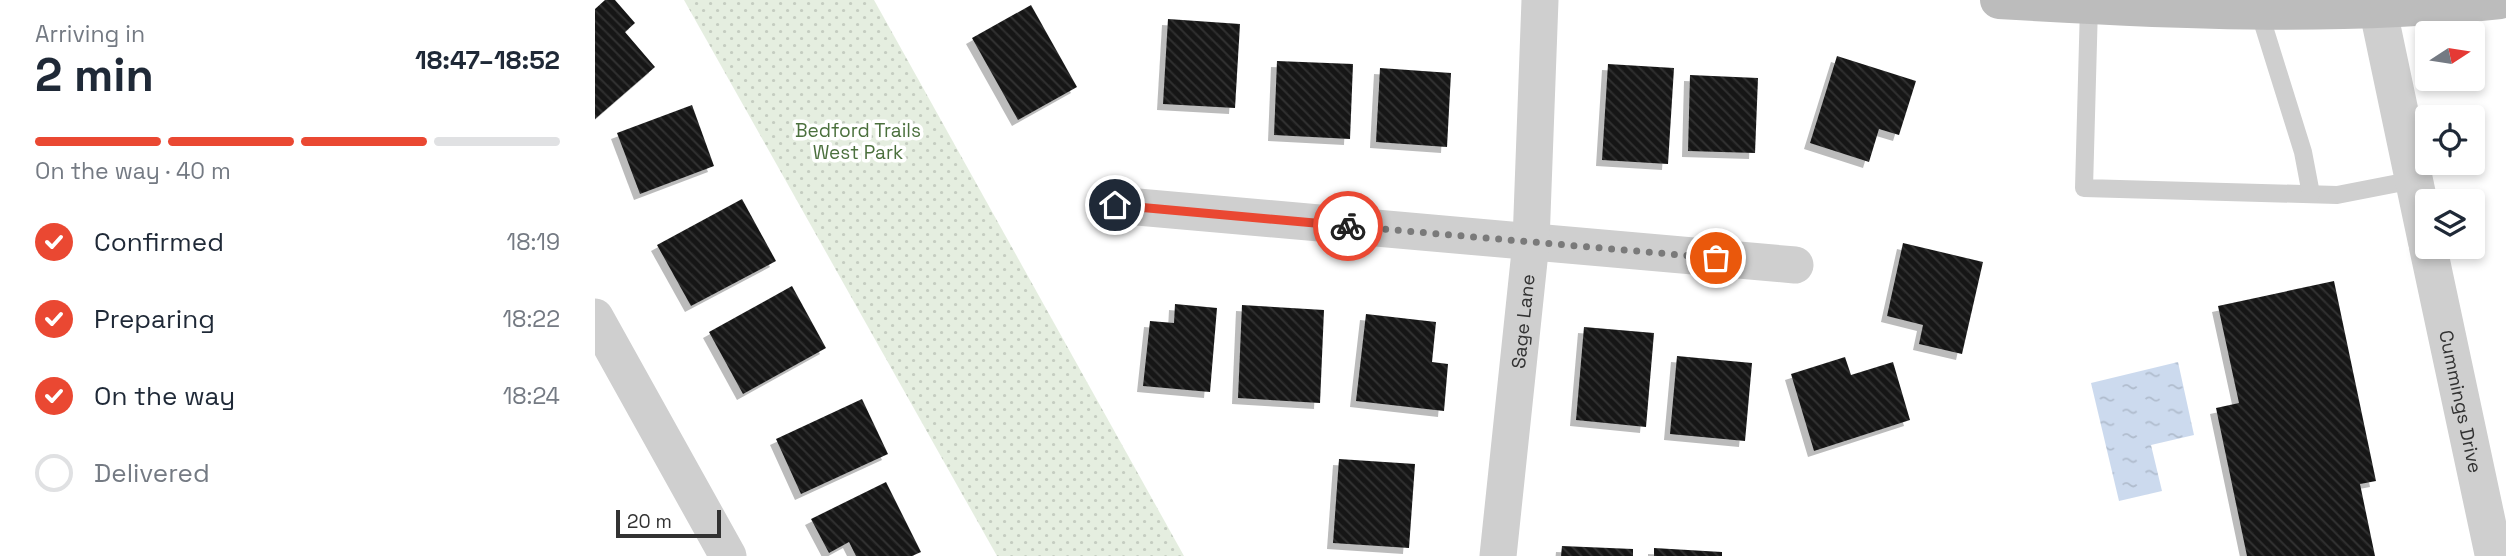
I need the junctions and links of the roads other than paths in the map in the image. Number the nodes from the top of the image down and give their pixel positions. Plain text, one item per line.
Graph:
1 (1540, 0) edge
2 (1999, 0) edge
3 (2500, 0) edge
4 (2377, 3) edge
5 (2089, 6) junction
6 (2259, 11) junction
7 (2414, 180) junction
8 (2416, 189) edge
9 (2311, 194) junction
10 (1115, 205) dead end
11 (1531, 242) junction
12 (2431, 259) edge
13 (1795, 265) dead end
14 (595, 317) edge
15 (728, 556) edge
16 (1498, 556) edge
17 (2494, 556) edge

1 - 11 street, Sage Lane
2 - 5 main road
3 - 4 main road
4 - 6 main road
4 - 7 street, Cummings Drive
5 - 6 main road
5 - 9 lane
6 - 9 lane
7 - 8 street, Cummings Drive
7 - 9 lane
10 - 11 street
11 - 13 street
11 - 16 street, Sage Lane
12 - 17 street, Cummings Drive
14 - 15 street

